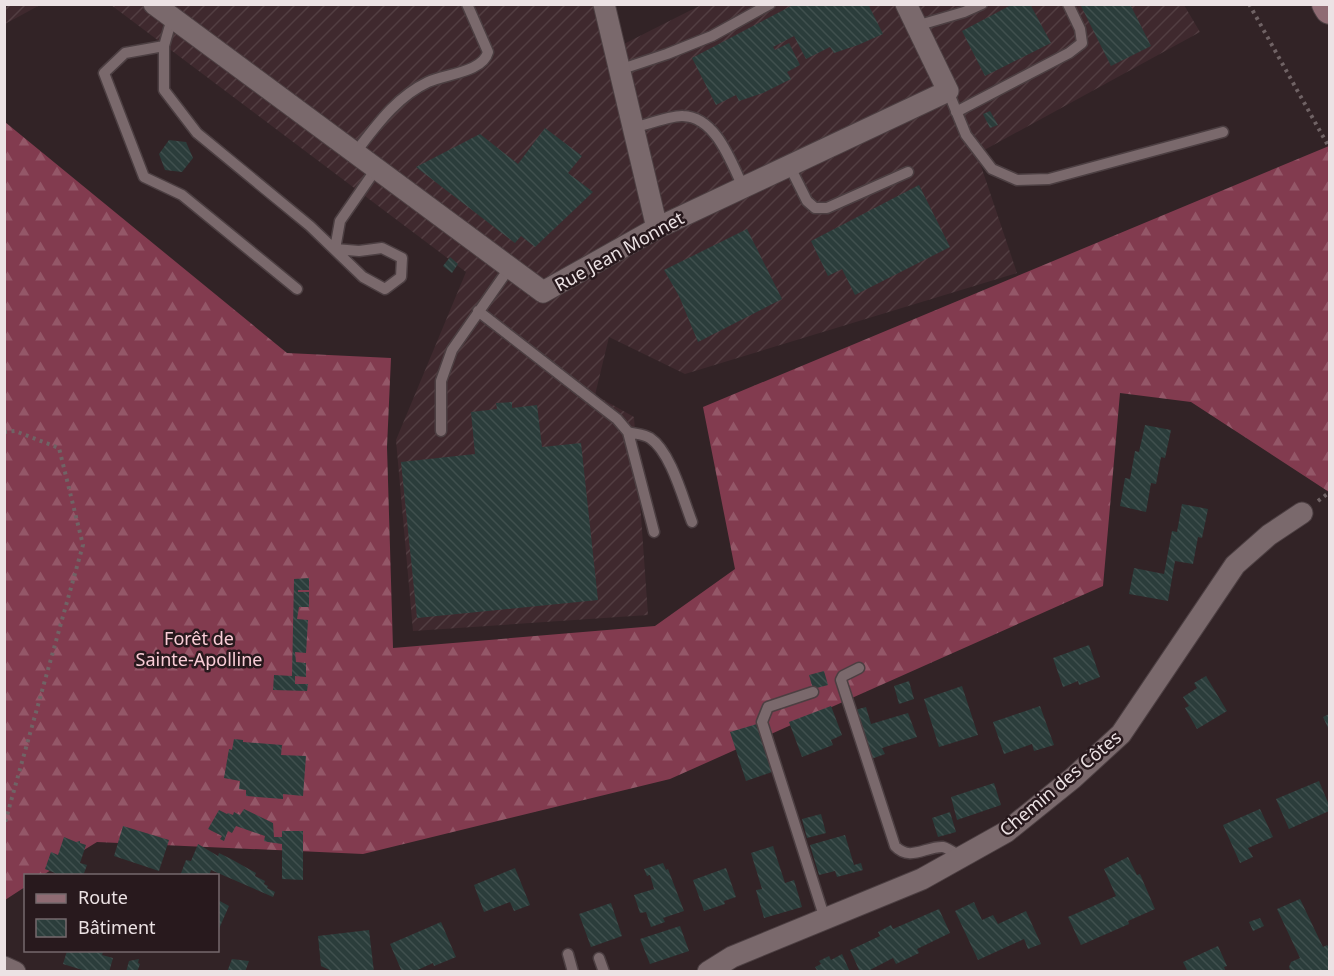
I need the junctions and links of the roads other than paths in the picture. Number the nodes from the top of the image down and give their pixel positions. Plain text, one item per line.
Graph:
1 (154, 4) edge
2 (467, 4) edge
3 (604, 4) edge
4 (770, 4) edge
5 (906, 4) edge
6 (982, 4) edge
7 (1068, 4) edge
8 (1327, 4) edge
9 (962, 8) edge
10 (1329, 9) edge
11 (172, 18) junction
12 (916, 26) junction
13 (164, 46) junction
14 (619, 70) junction
15 (948, 91) junction
16 (956, 112) junction
17 (633, 128) junction
18 (1223, 132) dead end
19 (355, 153) junction
20 (789, 165) junction
21 (376, 169) junction
22 (908, 172) dead end
23 (743, 187) junction
24 (657, 228) junction
25 (334, 249) junction
26 (510, 267) junction
27 (297, 289) dead end
28 (478, 311) junction
29 (441, 431) dead end
30 (628, 432) junction
31 (1302, 513) dead end
32 (692, 522) dead end
33 (654, 532) dead end
34 (860, 668) dead end
35 (813, 692) dead end
36 (961, 857) junction
37 (825, 919) junction
38 (568, 954) dead end
39 (599, 958) dead end
40 (4, 967) edge
41 (15, 972) edge
42 (573, 972) edge
43 (604, 972) edge
44 (708, 972) edge

1 - 11 street, Rue Jean Monnet
2 - 19 lane
3 - 14 street
4 - 14 lane
5 - 12 street
6 - 9 lane
7 - 16 lane
8 - 10 main road
9 - 12 lane
11 - 13 lane
11 - 19 street, Rue Jean Monnet
12 - 15 street
13 - 25 lane
13 - 27 lane
14 - 17 street
15 - 16 lane
15 - 20 street, Rue Jean Monnet
16 - 18 lane
17 - 23 lane
17 - 24 street
19 - 21 street, Rue Jean Monnet
20 - 22 lane
20 - 23 street, Rue Jean Monnet
21 - 25 lane
21 - 26 street, Rue Jean Monnet
23 - 24 street, Rue Jean Monnet
24 - 26 street, Rue Jean Monnet
25 - 25 lane
26 - 28 lane
28 - 29 lane
28 - 30 lane
30 - 32 lane
30 - 33 lane
31 - 36 street, Chemin des Côtes
34 - 36 lane
35 - 37 lane
36 - 37 street, Chemin des Côtes
37 - 44 street, Chemin des Côtes
38 - 42 lane
39 - 43 lane
40 - 41 street

